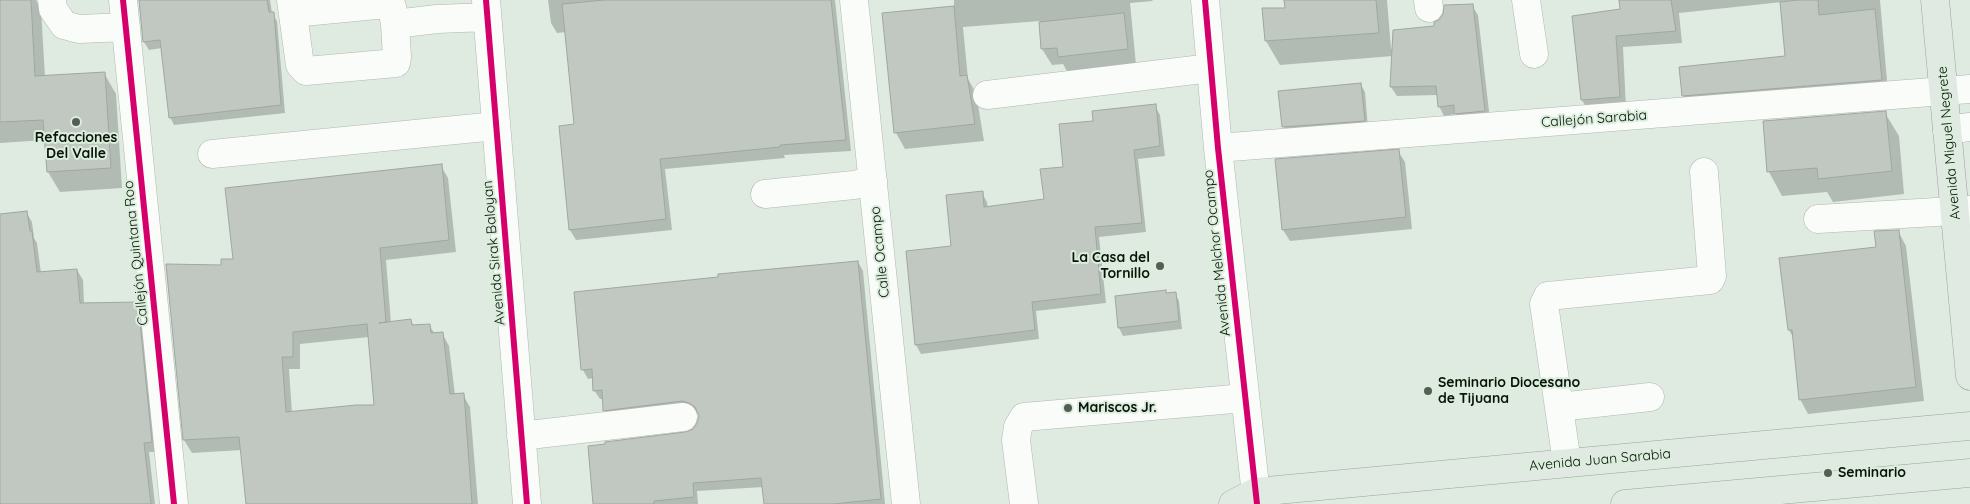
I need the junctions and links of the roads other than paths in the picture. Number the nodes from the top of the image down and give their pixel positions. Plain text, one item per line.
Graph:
1 (52, 0) edge
2 (123, 0) edge
3 (854, 0) edge
4 (1205, 0) edge
5 (1526, 0) edge
6 (1935, 0) edge
7 (292, 7) edge
8 (486, 9) edge
9 (395, 24) junction
10 (126, 27) junction
11 (1534, 54) dead end
12 (1211, 68) junction
13 (1957, 91) edge
14 (988, 95) dead end
15 (496, 126) junction
16 (1959, 129) edge
17 (1218, 148) junction
18 (212, 154) dead end
19 (1704, 172) dead end
20 (873, 181) junction
21 (765, 194) dead end
22 (1962, 211) edge
23 (1818, 220) dead end
24 (1970, 376) edge
25 (1650, 397) dead end
26 (1245, 398) junction
27 (1558, 407) junction
28 (683, 418) dead end
29 (1970, 426) edge
30 (521, 436) junction
31 (1567, 463) junction
32 (1970, 473) edge
33 (1248, 500) edge
34 (174, 504) edge
35 (527, 504) edge
36 (906, 504) edge
37 (1024, 504) edge
38 (1625, 504) edge

1 - 10 street
2 - 10 street, Callejón Quintana Roo
3 - 20 street, Calle Ocampo
4 - 12 street, Avenida Melchor Ocampo
5 - 11 street
6 - 13 main road, Avenida Miguel Negrete
7 - 9 street
7 - 9 street
8 - 9 street
8 - 15 street, Avenida Sirak Baloyan
10 - 34 street, Callejón Quintana Roo
12 - 14 street
12 - 17 street, Avenida Melchor Ocampo
13 - 16 main road, Avenida Miguel Negrete
13 - 17 street, Callejón Sarabia
15 - 18 street
15 - 30 street, Avenida Sirak Baloyan
16 - 22 main road, Avenida Miguel Negrete
17 - 26 street, Avenida Melchor Ocampo
19 - 27 street
20 - 21 street
20 - 36 street, Calle Ocampo
22 - 23 street
22 - 24 main road, Avenida Miguel Negrete
25 - 27 street
26 - 33 street, Avenida Melchor Ocampo
26 - 37 street
27 - 31 street
28 - 30 street
29 - 31 main road, Avenida Juan Sarabia
30 - 35 street, Avenida Sirak Baloyan
31 - 33 main road, Avenida Juan Sarabia
32 - 38 main road

